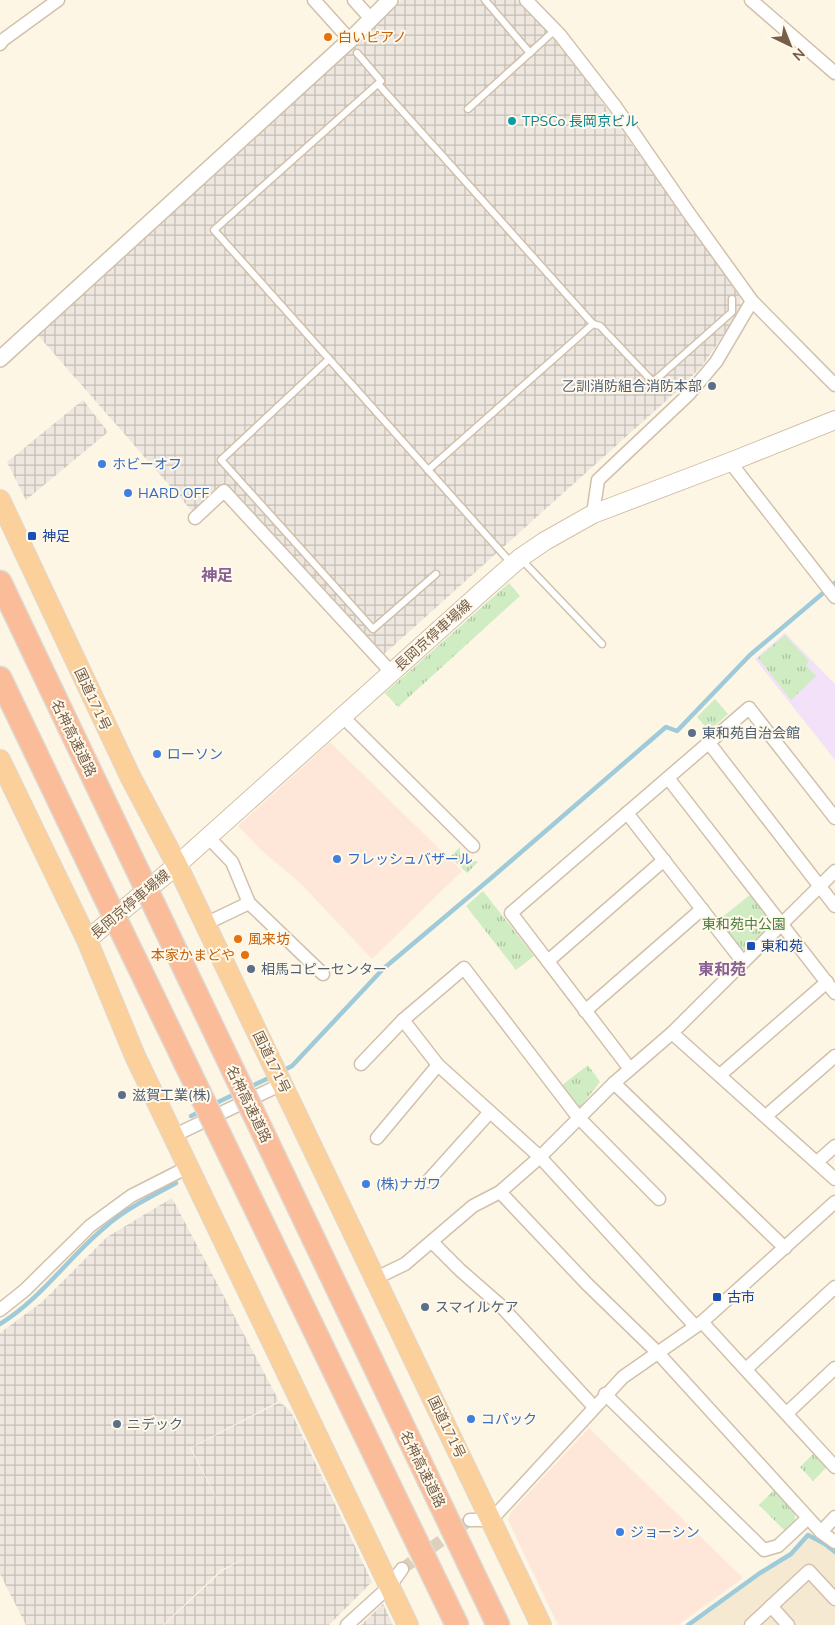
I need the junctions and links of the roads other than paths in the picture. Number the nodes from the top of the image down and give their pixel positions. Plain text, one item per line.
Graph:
1 (58, 0) edge
2 (314, 0) edge
3 (354, 0) edge
4 (390, 0) edge
5 (485, 0) edge
6 (526, 0) edge
7 (751, 0) edge
8 (371, 19) junction
9 (555, 30) junction
10 (0, 44) edge
11 (354, 47) junction
12 (530, 53) junction
13 (835, 73) edge
14 (378, 84) junction
15 (468, 109) dead end
16 (732, 299) dead end
17 (752, 301) junction
18 (593, 324) junction
19 (0, 359) edge
20 (330, 360) junction
21 (835, 385) edge
22 (835, 420) edge
23 (730, 462) junction
24 (428, 470) junction
25 (0, 500) edge
26 (593, 514) junction
27 (195, 518) dead end
28 (517, 561) junction
29 (436, 574) dead end
30 (0, 582) edge
31 (830, 591) edge
32 (602, 644) dead end
33 (391, 672) junction
34 (0, 678) edge
35 (342, 716) junction
36 (708, 743) junction
37 (0, 760) edge
38 (668, 778) junction
39 (627, 813) junction
40 (835, 818) edge
41 (208, 836) junction
42 (472, 846) dead end
43 (664, 860) junction
44 (177, 865) junction
45 (835, 871) edge
46 (820, 886) junction
47 (249, 903) junction
48 (835, 906) edge
49 (702, 909) junction
50 (205, 924) junction
51 (782, 924) junction
52 (86, 940) junction
53 (548, 961) junction
54 (744, 962) junction
55 (323, 974) dead end
56 (827, 982) junction
57 (835, 992) edge
58 (585, 1011) junction
59 (403, 1020) junction
60 (672, 1033) junction
61 (835, 1056) edge
62 (361, 1064) dead end
63 (438, 1065) junction
64 (630, 1069) junction
65 (720, 1075) junction
66 (279, 1077) junction
67 (614, 1083) junction
68 (490, 1112) junction
69 (766, 1116) junction
70 (578, 1117) junction
71 (173, 1136) junction
72 (377, 1138) dead end
73 (835, 1146) edge
74 (540, 1157) junction
75 (817, 1162) junction
76 (188, 1167) junction
77 (835, 1179) edge
78 (428, 1181) dead end
79 (500, 1192) junction
80 (659, 1199) dead end
81 (834, 1207) edge
82 (432, 1242) junction
83 (785, 1248) junction
84 (376, 1278) junction
85 (835, 1287) edge
86 (0, 1310) edge
87 (699, 1324) junction
88 (658, 1353) junction
89 (835, 1368) edge
90 (746, 1369) junction
91 (605, 1394) junction
92 (594, 1406) junction
93 (787, 1413) junction
94 (833, 1459) edge
95 (808, 1518) junction
96 (835, 1518) edge
97 (470, 1520) tunnel mouth
98 (491, 1520) junction
99 (821, 1532) junction
100 (835, 1542) edge
101 (402, 1569) tunnel mouth
102 (390, 1586) junction
103 (835, 1599) edge
104 (771, 1606) junction
105 (347, 1625) edge
106 (408, 1625) edge
107 (457, 1625) edge
108 (498, 1625) edge
109 (542, 1625) edge
110 (751, 1625) edge
111 (788, 1625) edge

1 - 10 street
2 - 11 street
3 - 8 street
4 - 8 street
5 - 12 lane
6 - 9 street
7 - 13 street
8 - 11 street
9 - 12 lane
9 - 17 street
11 - 14 lane
11 - 19 street
12 - 15 lane
14 - 18 lane
14 - 20 lane
16 - 18 lane
17 - 21 street
17 - 26 street
18 - 24 lane
20 - 24 lane
20 - 29 lane
22 - 23 main road, 長岡京停車場線
23 - 26 main road, 長岡京停車場線
23 - 31 street
24 - 28 lane
25 - 44 highway, 国道171号
26 - 28 main road, 長岡京停車場線
27 - 33 street
28 - 32 lane
28 - 33 main road, 長岡京停車場線
30 - 108 highway, 名神高速道路, bridge
33 - 35 main road, 長岡京停車場線
34 - 107 highway, bridge
35 - 41 main road, 長岡京停車場線
35 - 42 street
36 - 38 street
36 - 40 street
36 - 46 street
37 - 52 highway
38 - 39 street
38 - 51 street
39 - 43 street
39 - 53 street
41 - 44 main road, 長岡京停車場線
41 - 47 street
43 - 49 street
43 - 53 street
44 - 50 highway, 国道171号
44 - 52 main road, 長岡京停車場線
45 - 46 street
46 - 48 street
46 - 51 street
47 - 50 street
47 - 55 street
49 - 54 street
49 - 58 street
50 - 66 highway, 国道171号
51 - 54 street
51 - 56 street
52 - 71 highway
53 - 58 street
54 - 60 street
56 - 57 street
56 - 65 street
58 - 64 street
59 - 62 street
59 - 63 street
59 - 70 street
60 - 64 street
60 - 65 street
61 - 69 street
63 - 68 street
63 - 72 street
64 - 67 street
65 - 69 street
66 - 71 street
66 - 84 highway, 国道171号
67 - 70 street
67 - 83 street
68 - 74 street
68 - 78 street
69 - 75 street
70 - 74 street
70 - 80 street
71 - 76 highway
73 - 75 street
74 - 79 street
74 - 87 street
75 - 77 street
76 - 86 street
76 - 102 highway
79 - 82 street
79 - 88 street
81 - 83 street
82 - 84 street
82 - 92 street
83 - 87 street
84 - 98 highway, 国道171号
85 - 90 street
87 - 88 street
87 - 90 street
88 - 91 street
88 - 95 street
89 - 93 street
90 - 93 street
91 - 92 street
91 - 95 street
92 - 98 street
93 - 94 street
95 - 99 street
96 - 99 street
97 - 98 street
98 - 109 highway, 国道171号
99 - 100 street
101 - 102 street
102 - 105 street
102 - 106 highway
103 - 104 street
104 - 110 street
104 - 111 street

